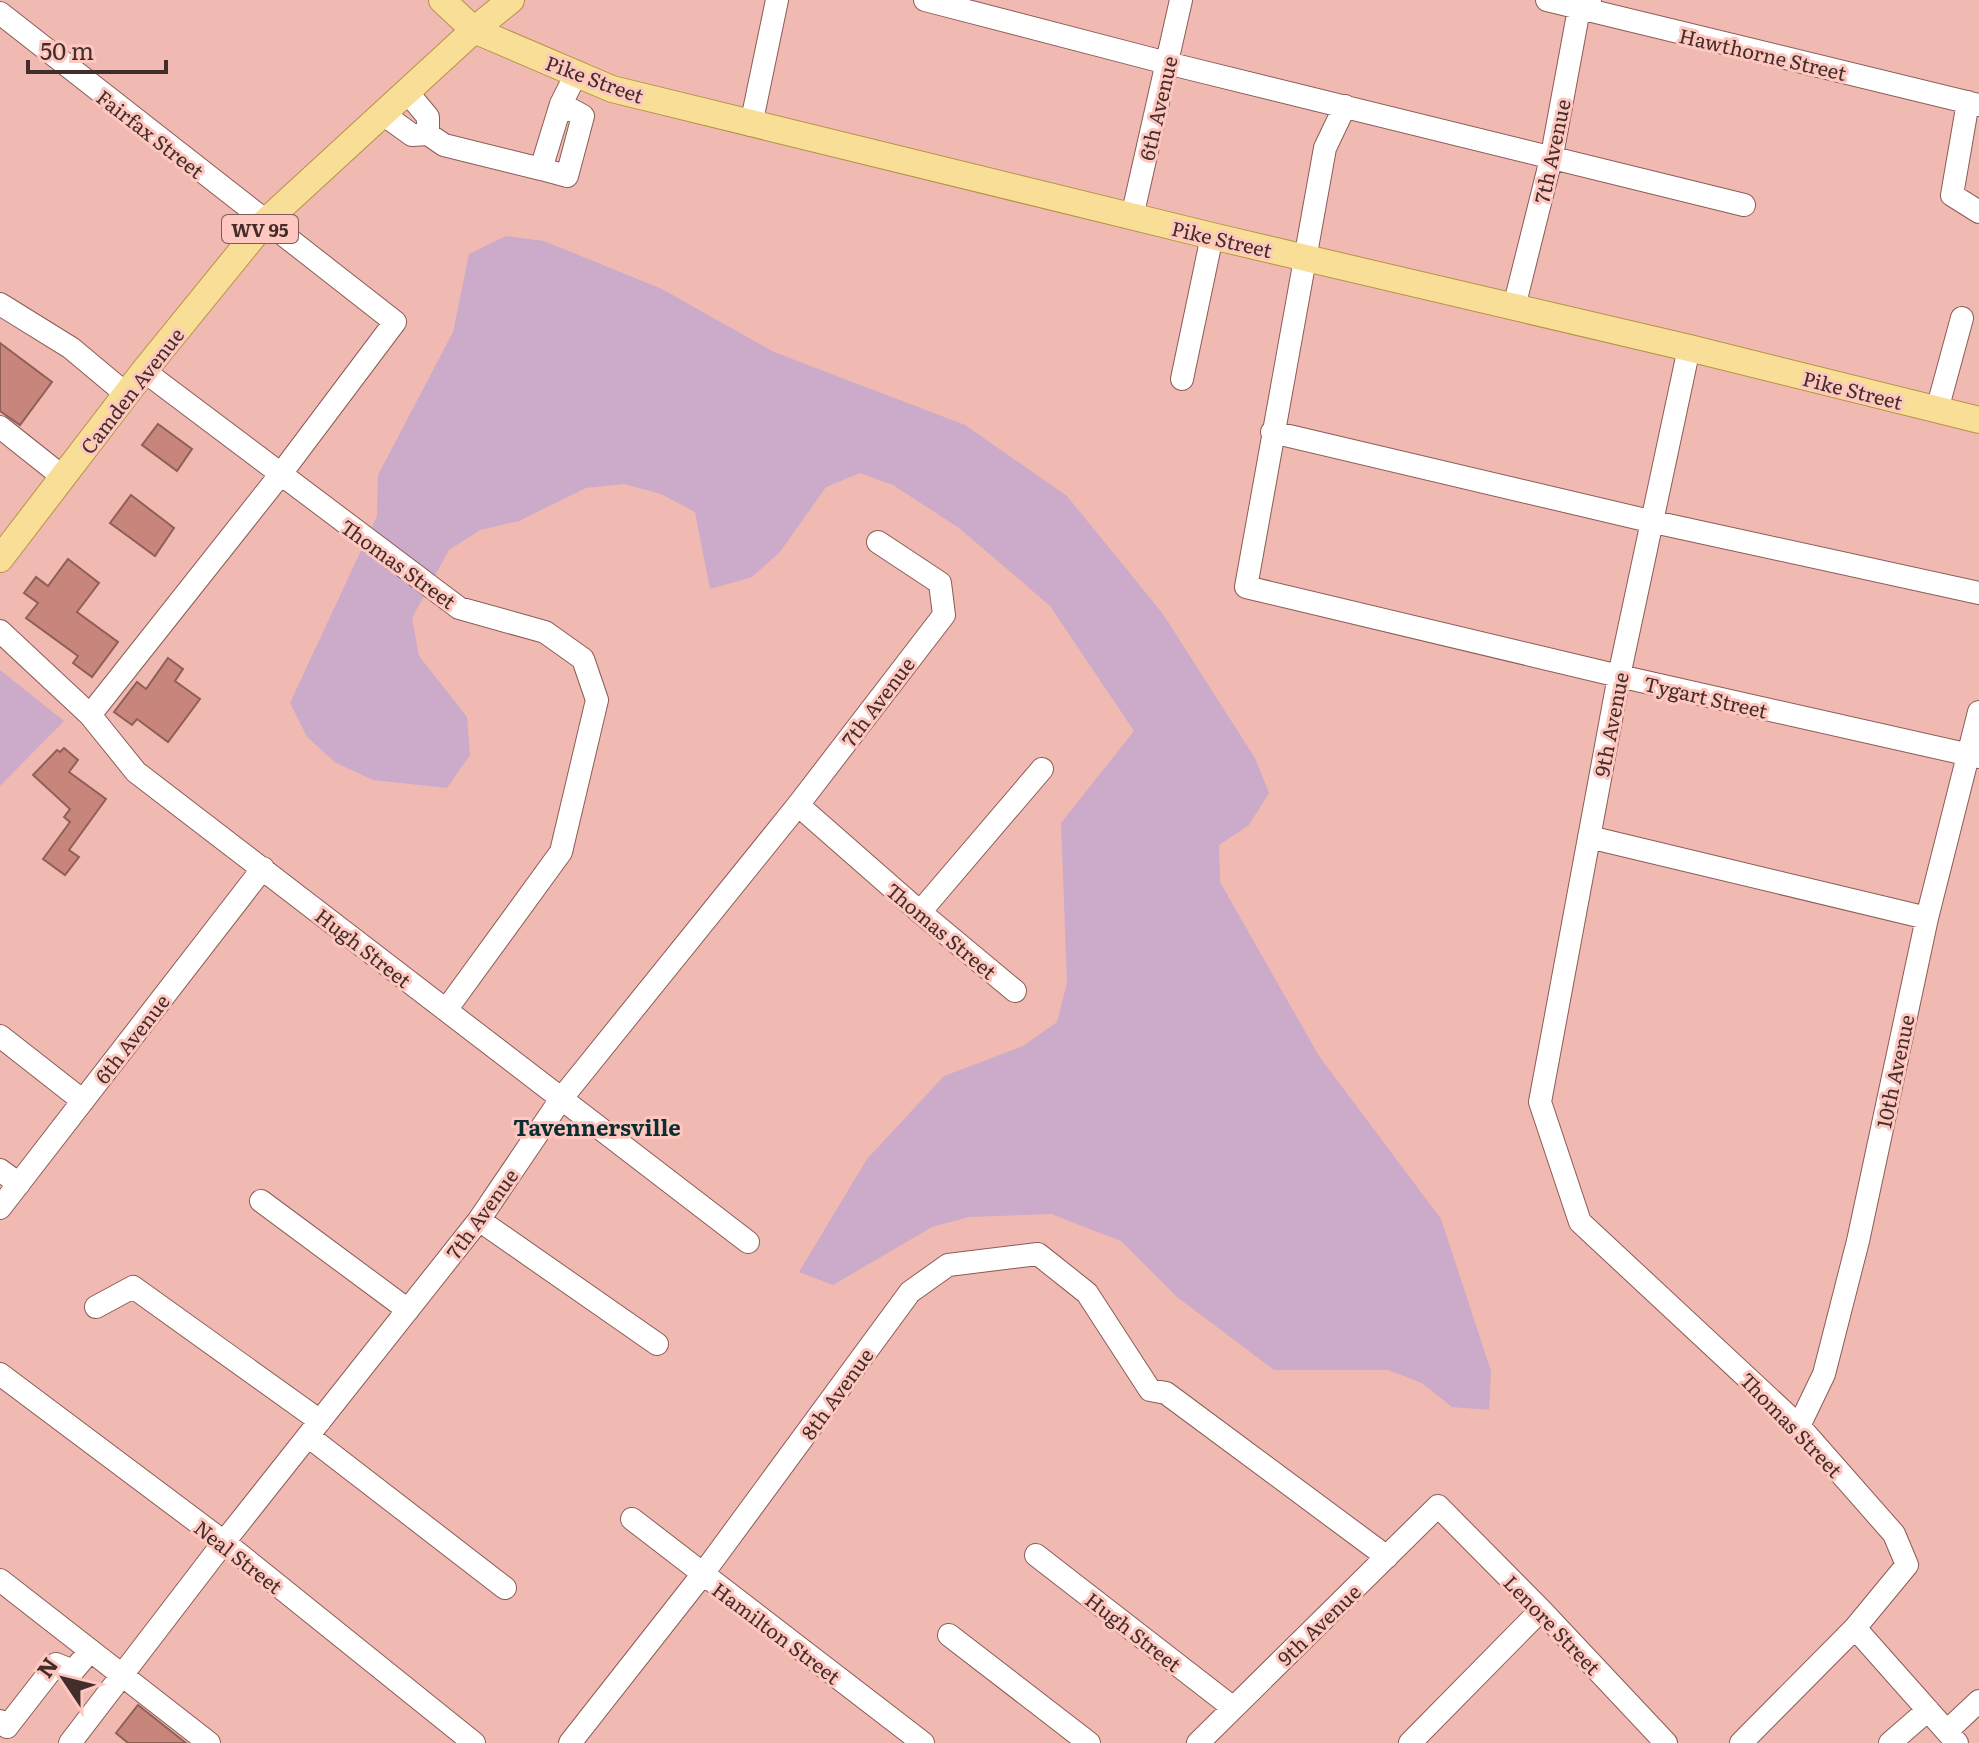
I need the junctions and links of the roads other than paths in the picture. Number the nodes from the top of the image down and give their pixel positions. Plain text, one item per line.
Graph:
1 (442, 0) edge
2 (511, 0) edge
3 (777, 0) edge
4 (1181, 0) edge
5 (1547, 0) edge
6 (931, 1) edge
7 (1581, 3) edge
8 (0, 13) edge
9 (474, 30) junction
10 (1167, 63) junction
11 (576, 74) junction
12 (407, 92) junction
13 (1974, 104) edge
14 (1345, 106) junction
15 (383, 114) junction
16 (751, 125) junction
17 (428, 134) junction
18 (1552, 155) junction
19 (1744, 205) dead end
20 (1979, 212) edge
21 (1132, 217) junction
22 (265, 222) junction
23 (1212, 236) junction
24 (1305, 258) junction
25 (0, 304) edge
26 (1514, 307) junction
27 (1962, 318) dead end
28 (1689, 348) junction
29 (144, 371) junction
30 (1182, 379) dead end
31 (126, 394) junction
32 (1937, 410) junction
33 (1979, 420) edge
34 (0, 427) edge
35 (1272, 432) junction
36 (280, 475) junction
37 (63, 477) junction
38 (1654, 522) junction
39 (878, 542) dead end
40 (0, 559) edge
41 (1979, 593) edge
42 (0, 631) edge
43 (1619, 676) junction
44 (1979, 712) edge
45 (90, 715) junction
46 (1974, 756) edge
47 (1042, 769) dead end
48 (798, 805) junction
49 (1589, 837) junction
50 (263, 868) junction
51 (920, 912) junction
52 (1927, 918) junction
53 (1015, 991) dead end
54 (446, 1010) junction
55 (0, 1036) edge
56 (561, 1099) junction
57 (83, 1101) junction
58 (1540, 1102) joint
59 (0, 1170) edge
60 (19, 1184) junction
61 (261, 1201) dead end
62 (0, 1208) edge
63 (479, 1220) junction
64 (748, 1242) dead end
65 (96, 1307) dead end
66 (408, 1310) junction
67 (657, 1344) dead end
68 (0, 1374) edge
69 (1799, 1426) junction
70 (314, 1428) junction
71 (1438, 1506) joint
72 (632, 1519) dead end
73 (224, 1542) junction
74 (1036, 1555) dead end
75 (1387, 1557) junction
76 (702, 1575) junction
77 (0, 1580) edge
78 (505, 1588) dead end
79 (1541, 1610) junction
80 (1855, 1628) junction
81 (949, 1635) dead end
82 (90, 1651) junction
83 (121, 1676) junction
84 (1979, 1701) edge
85 (1232, 1707) junction
86 (1928, 1710) junction
87 (0, 1721) edge
88 (1952, 1737) edge
89 (1896, 1741) edge
90 (70, 1743) edge
91 (209, 1743) edge
92 (474, 1743) edge
93 (570, 1743) edge
94 (923, 1743) edge
95 (1089, 1743) edge
96 (1198, 1743) edge
97 (1410, 1743) edge
98 (1666, 1743) edge
99 (1741, 1743) edge

1 - 9 main road, Pike Street
2 - 9 main road, Camden Avenue / WV 95
3 - 16 street
4 - 10 street, 6th Avenue
5 - 7 street, Hawthorne Street
6 - 10 street
7 - 13 street, Hawthorne Street
7 - 18 street, 7th Avenue
8 - 22 street, Fairfax Street
9 - 11 main road, Pike Street
9 - 12 main road, Camden Avenue / WV 95
10 - 14 street
10 - 21 street, 6th Avenue
11 - 16 main road, Pike Street
11 - 17 street
12 - 15 main road, Camden Avenue / WV 95
12 - 17 street
13 - 20 street
14 - 18 street
14 - 24 street
15 - 17 street
15 - 22 main road, Camden Avenue / WV 95
16 - 21 main road, Pike Street
18 - 19 street
18 - 26 street, 7th Avenue
21 - 23 main road, Pike Street
22 - 29 main road, Camden Avenue / WV 95
22 - 36 street
23 - 24 main road, Pike Street
23 - 30 street
24 - 26 main road, Pike Street
24 - 35 street
25 - 31 street
26 - 28 main road, Pike Street
27 - 32 street
28 - 32 main road, Pike Street
28 - 38 street, 9th Avenue
29 - 31 main road, Camden Avenue / WV 95
29 - 36 street, Thomas Street
31 - 37 main road, Camden Avenue / WV 95
32 - 33 main road, Pike Street
34 - 37 street
35 - 38 street
35 - 43 street, Tygart Street
36 - 45 street
36 - 54 street, Thomas Street
37 - 40 main road, Camden Avenue / WV 95
38 - 41 street
38 - 43 street, 9th Avenue
39 - 48 street, 7th Avenue
42 - 45 street, Hugh Street
43 - 46 street, Tygart Street
43 - 49 street, 9th Avenue
44 - 46 street, 10th Avenue
45 - 50 street, Hugh Street
46 - 52 street, 10th Avenue
47 - 51 street
48 - 51 street, Thomas Street
48 - 56 street, 7th Avenue
49 - 52 street
49 - 58 street, 9th Avenue
50 - 54 street, Hugh Street
50 - 57 street, 6th Avenue
51 - 53 street, Thomas Street
52 - 69 street, 10th Avenue
54 - 56 street, Hugh Street
55 - 57 street
56 - 63 street, 7th Avenue
56 - 64 street, Hugh Street
57 - 60 street, 6th Avenue
58 - 69 street, Thomas Street
59 - 60 street
60 - 62 street, 6th Avenue
61 - 66 street
63 - 66 street, 7th Avenue
63 - 67 street
65 - 70 street
66 - 70 street, 7th Avenue
68 - 73 street, Neal Street
69 - 80 street, Thomas Street
70 - 73 street, 7th Avenue
70 - 78 street
71 - 75 street, 9th Avenue
71 - 79 street, Lenore Street
72 - 76 street, Hamilton Street
73 - 83 street, 7th Avenue
73 - 92 street, Neal Street
74 - 85 street, Hugh Street
75 - 76 street, 8th Avenue
75 - 85 street, 9th Avenue
76 - 93 street, 8th Avenue
76 - 94 street, Hamilton Street
77 - 82 street
79 - 97 street
79 - 98 street, Lenore Street
80 - 86 street
80 - 99 street
81 - 95 street
82 - 83 street
82 - 87 street
83 - 90 street, 7th Avenue
83 - 91 street
84 - 88 street
85 - 96 street, 9th Avenue
86 - 88 street
86 - 89 street

